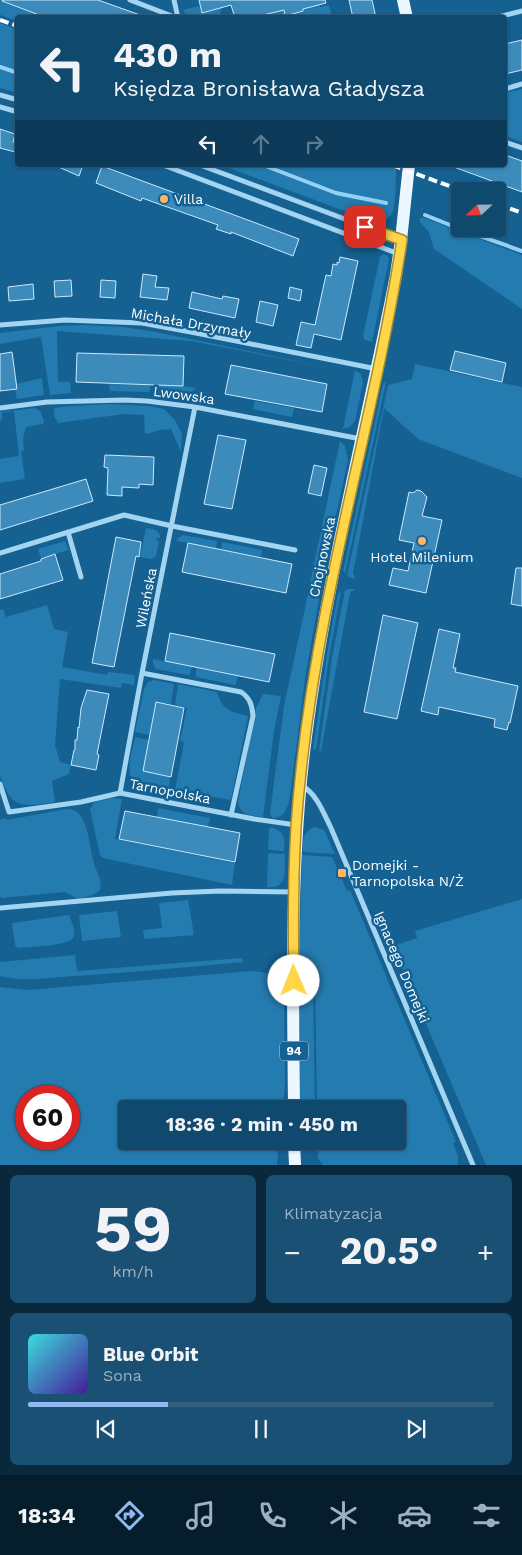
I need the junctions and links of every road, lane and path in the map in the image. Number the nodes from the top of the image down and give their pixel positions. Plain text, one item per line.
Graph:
1 (130, 0) edge
2 (174, 0) edge
3 (403, 0) edge
4 (522, 11) edge
5 (169, 15) edge
6 (176, 15) edge
7 (406, 15) edge
8 (506, 15) edge
9 (522, 84) edge
10 (507, 88) edge
11 (0, 95) edge
12 (15, 99) edge
13 (0, 107) edge
14 (15, 111) edge
15 (507, 143) edge
16 (522, 148) edge
17 (168, 167) edge
18 (205, 167) edge
19 (409, 167) edge
20 (402, 240) junction
21 (399, 254) junction
22 (0, 326) edge
23 (377, 369) junction
24 (195, 407) junction
25 (0, 408) edge
26 (362, 439) junction
27 (172, 526) junction
28 (68, 532) junction
29 (295, 550) dead end
30 (0, 553) edge
31 (81, 577) dead end
32 (142, 674) junction
33 (0, 784) edge
34 (300, 785) junction
35 (120, 793) junction
36 (231, 815) junction
37 (296, 825) junction
38 (294, 892) junction
39 (0, 908) edge
40 (294, 1100) edge
41 (294, 1150) edge
42 (295, 1165) edge
43 (473, 1165) edge

1 - 5 street
2 - 6 street
3 - 7 main road
4 - 8 street
9 - 10 street
11 - 12 street
13 - 14 street
15 - 16 street
17 - 21 street
18 - 20 street
19 - 20 main road, Chojnowska / 94
20 - 21 main road, Chojnowska / 94
21 - 23 main road, Chojnowska / 94
22 - 23 street, Michała Drzymały
23 - 26 main road, Chojnowska / 94
24 - 25 street, Lwowska
24 - 26 street, Lwowska
24 - 27 street, Wileńska
26 - 34 main road, Chojnowska / 94
27 - 28 street
27 - 29 street
27 - 32 street, Wileńska
28 - 30 street
28 - 31 street
32 - 35 street, Wileńska
32 - 36 street
33 - 35 street, Tarnopolska
34 - 37 main road, Chojnowska / 94
34 - 43 street, Ignacego Domejki
35 - 36 street, Tarnopolska
36 - 37 street, Tarnopolska
37 - 38 main road, Chojnowska / 94
38 - 39 street
38 - 40 main road, Chojnowska / 94
41 - 42 main road

